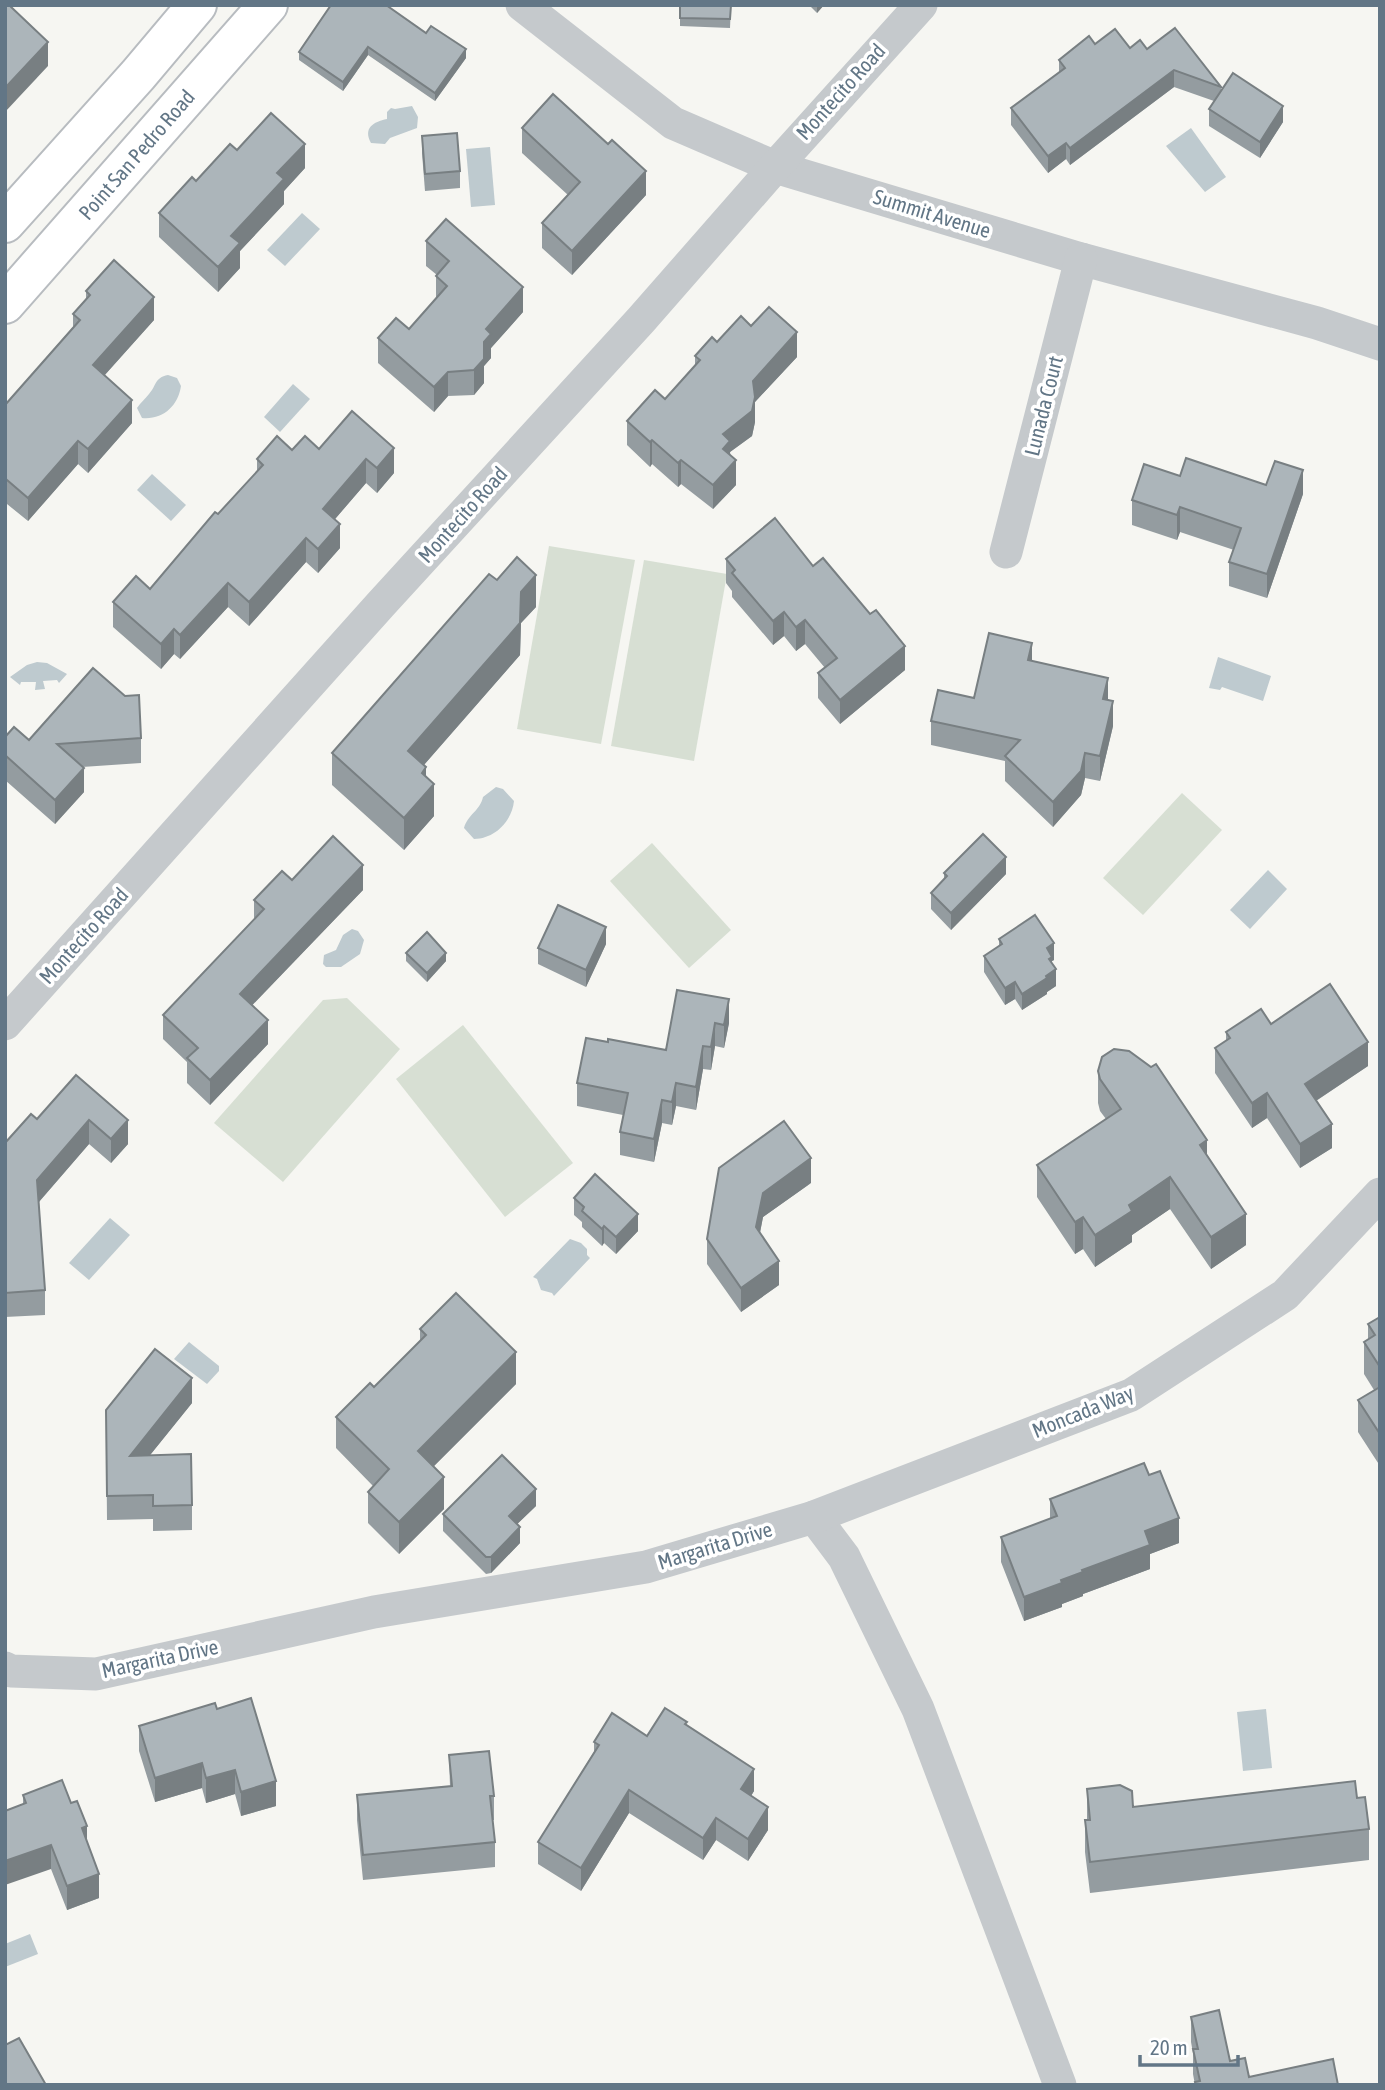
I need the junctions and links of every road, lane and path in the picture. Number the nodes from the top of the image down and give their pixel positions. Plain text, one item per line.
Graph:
1 (197, 5) edge
2 (268, 5) edge
3 (522, 5) edge
4 (921, 5) edge
5 (775, 167) junction
6 (5, 223) edge
7 (1081, 259) junction
8 (5, 304) edge
9 (1380, 344) edge
10 (1006, 552) dead end
11 (5, 1024) edge
12 (1380, 1194) edge
13 (814, 1517) junction
14 (5, 1668) edge
15 (1060, 2085) edge

1 - 6 main road
2 - 8 main road, Point San Pedro Road
3 - 5 street, Summit Avenue
4 - 5 street, Montecito Road
5 - 7 street, Summit Avenue
5 - 11 street, Montecito Road
7 - 9 street, Summit Avenue
7 - 10 street, Lunada Court
12 - 13 street, Moncada Way
13 - 14 street, Margarita Drive
13 - 15 street

